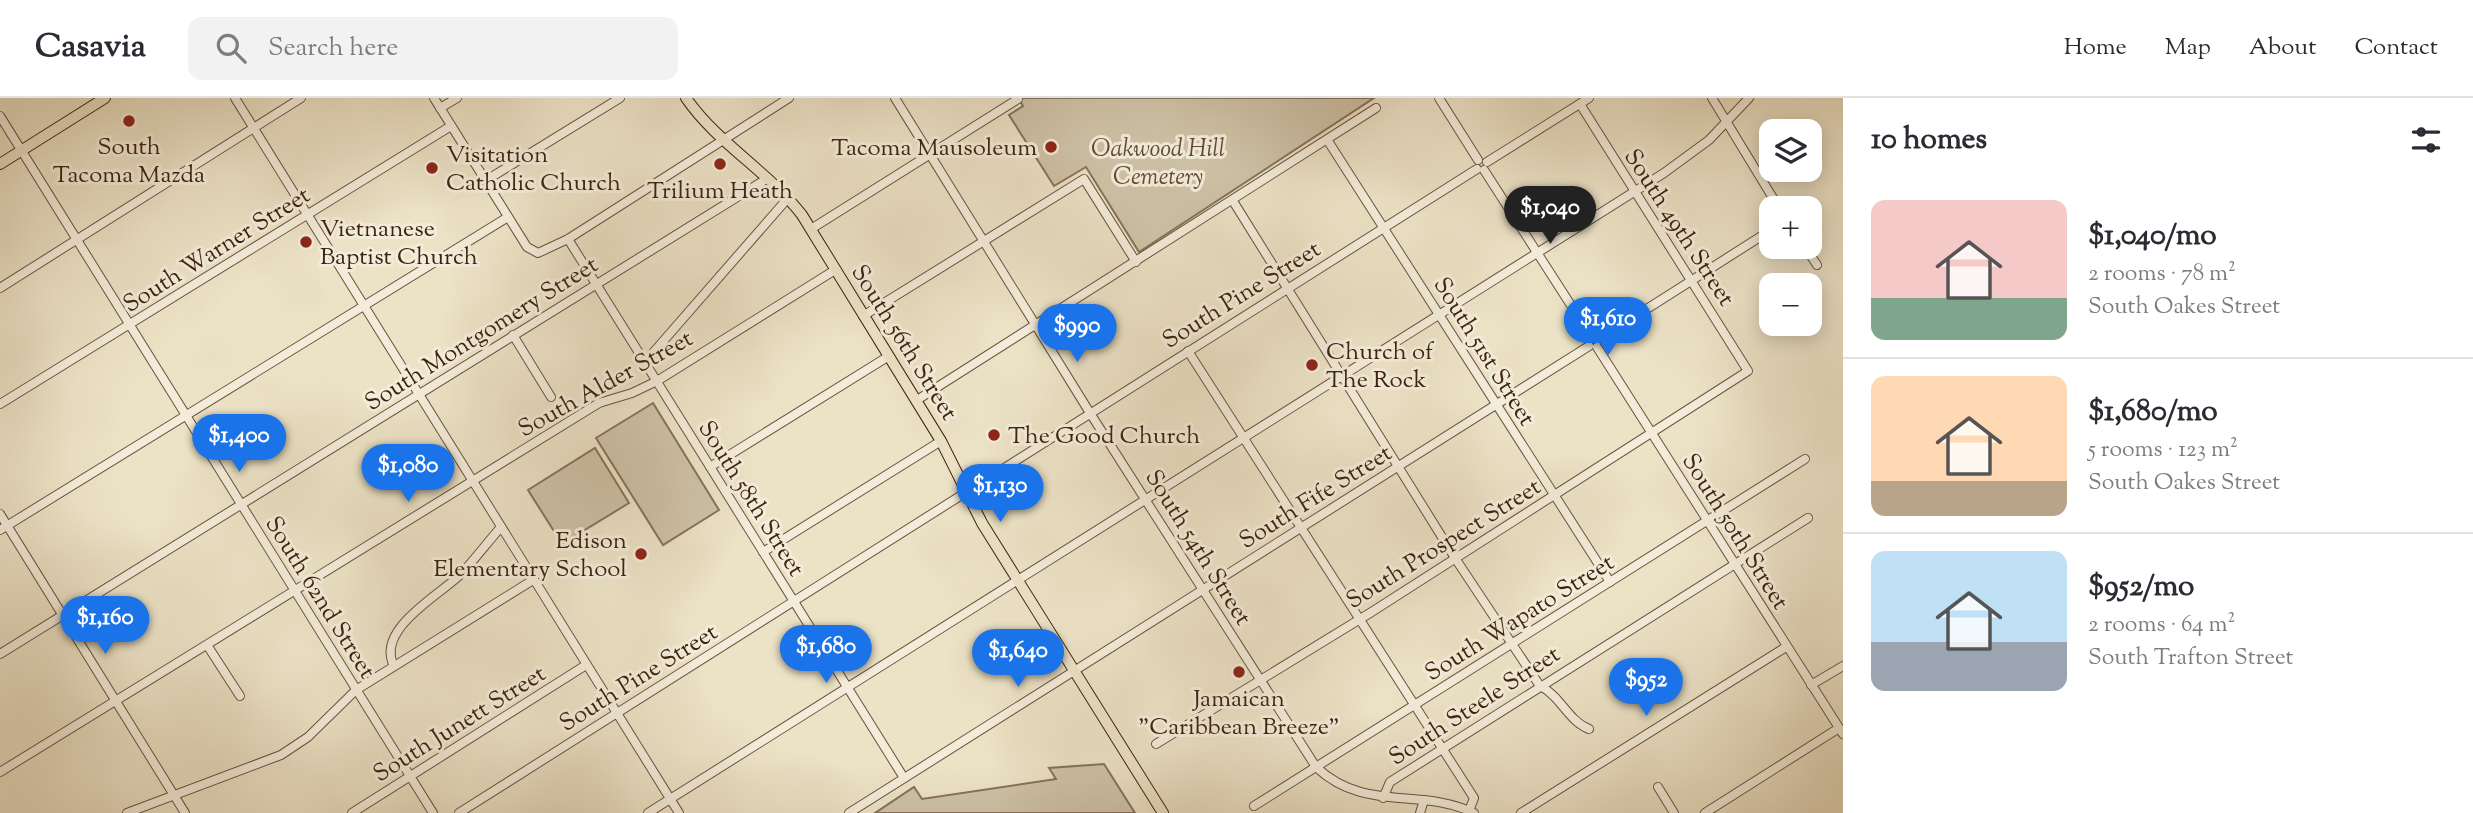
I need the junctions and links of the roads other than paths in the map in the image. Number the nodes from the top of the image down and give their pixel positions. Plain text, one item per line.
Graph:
1 (105, 98) edge
2 (235, 98) edge
3 (301, 98) edge
4 (434, 98) edge
5 (457, 98) edge
6 (620, 98) edge
7 (686, 98) edge
8 (789, 98) edge
9 (895, 98) edge
10 (1439, 98) edge
11 (1589, 98) edge
12 (1712, 98) edge
13 (1749, 98) edge
14 (1018, 99) edge
15 (1580, 104) junction
16 (440, 108) junction
17 (1376, 108) dead end
18 (0, 116) edge
19 (1728, 123) junction
20 (451, 126) junction
21 (253, 128) junction
22 (723, 139) junction
23 (1328, 141) junction
24 (21, 150) junction
25 (928, 154) junction
26 (0, 164) edge
27 (1481, 165) junction
28 (768, 178) junction
29 (485, 181) junction
30 (1635, 191) junction
31 (1772, 196) edge
32 (788, 198) junction
33 (1233, 201) junction
34 (306, 215) junction
35 (508, 217) junction
36 (1384, 227) junction
37 (811, 229) junction
38 (1759, 238) edge
39 (568, 239) junction
40 (77, 240) junction
41 (983, 241) junction
42 (1538, 253) junction
43 (1813, 259) edge
44 (1136, 262) junction
45 (1817, 265) dead end
46 (835, 270) junction
47 (1691, 281) junction
48 (596, 284) junction
49 (0, 288) edge
50 (1286, 289) junction
51 (363, 307) junction
52 (1440, 315) junction
53 (863, 316) junction
54 (130, 325) junction
55 (1036, 326) junction
56 (513, 335) junction
57 (1594, 343) junction
58 (1188, 351) junction
59 (889, 356) junction
60 (645, 362) junction
61 (1748, 372) joint
62 (1342, 376) junction
63 (657, 382) junction
64 (418, 394) junction
65 (551, 397) dead end
66 (918, 400) junction
67 (0, 404) edge
68 (1497, 404) junction
69 (1090, 413) junction
70 (186, 416) junction
71 (1651, 433) junction
72 (1244, 439) junction
73 (941, 441) junction
74 (1805, 459) dead end
75 (1399, 466) junction
76 (710, 467) junction
77 (472, 481) junction
78 (965, 492) junction
79 (1554, 497) junction
80 (1146, 500) junction
81 (241, 504) junction
82 (0, 514) edge
83 (1808, 518) dead end
84 (1707, 521) junction
85 (501, 527) junction
86 (4, 528) edge
87 (1301, 528) junction
88 (763, 552) junction
89 (1455, 558) junction
90 (1734, 564) junction
91 (533, 580) junction
92 (1018, 580) junction
93 (1610, 582) junction
94 (295, 590) junction
95 (1202, 590) junction
96 (794, 601) junction
97 (62, 615) junction
98 (1358, 618) junction
99 (207, 645) junction
100 (1512, 645) junction
101 (1786, 647) junction
102 (0, 654) edge
103 (586, 665) junction
104 (394, 666) junction
105 (1843, 666) edge
106 (1074, 671) junction
107 (1260, 681) junction
108 (1811, 685) junction
109 (1540, 686) junction
110 (848, 688) junction
111 (356, 690) junction
112 (240, 696) dead end
113 (116, 701) junction
114 (1414, 707) junction
115 (617, 713) junction
116 (1589, 729) dead end
117 (1841, 731) edge
118 (1156, 744) dead end
119 (1441, 750) junction
120 (1316, 767) junction
121 (0, 772) edge
122 (410, 777) junction
123 (904, 778) junction
124 (1658, 787) dead end
125 (175, 797) junction
126 (1383, 798) junction
127 (670, 799) junction
128 (1424, 800) junction
129 (1254, 806) dead end
130 (1472, 812) edge
131 (127, 813) edge
132 (185, 813) edge
133 (352, 813) edge
134 (433, 813) edge
135 (459, 813) edge
136 (648, 813) edge
137 (679, 813) edge
138 (849, 813) edge
139 (1163, 813) edge
140 (1420, 813) edge
141 (1521, 813) edge
142 (1674, 813) edge
143 (1705, 813) edge

1 - 24 main road
2 - 21 street
3 - 21 street
4 - 16 street
5 - 16 street
6 - 29 street
7 - 22 main road, South 56th Street
8 - 22 street
9 - 25 street, South 54th Street
10 - 27 street, South 50th Street
11 - 15 street, South Pine Street
12 - 19 street
13 - 19 street
14 - 25 street
15 - 27 street, South Pine Street
15 - 30 street, South 49th Street
16 - 20 street
17 - 23 street
18 - 24 street, South 62nd Street
19 - 30 street
19 - 31 street
20 - 29 street
20 - 34 street, South Warner Street
21 - 34 street
21 - 40 street
22 - 28 main road, South 56th Street
22 - 39 street
23 - 33 street
23 - 36 street, South 51st Street
24 - 26 main road
24 - 40 street, South 62nd Street
25 - 37 street
25 - 41 street, South 54th Street
27 - 36 street, South Pine Street
27 - 42 street, South 50th Street
28 - 32 main road, South 56th Street
28 - 48 street, South Montgomery Street
29 - 35 street
30 - 42 street
30 - 47 street, South 49th Street
32 - 37 main road, South 56th Street
32 - 60 street
33 - 44 street
33 - 50 street
34 - 51 street
34 - 54 street, South Warner Street
35 - 39 street
35 - 51 street
36 - 50 street, South Pine Street
36 - 52 street, South 51st Street
37 - 46 main road, South 56th Street
38 - 47 street, South Fife Street
39 - 48 street, South 58th Street
40 - 49 street
40 - 54 street, South 62nd Street
41 - 44 street
41 - 53 street
41 - 55 street, South 54th Street
42 - 52 street
42 - 57 street, South 50th Street
43 - 45 street
44 - 55 street
46 - 53 main road, South 56th Street
46 - 63 street, South Alder Street
47 - 57 street, South Fife Street
47 - 61 street, South 49th Street
48 - 56 street, South Montgomery Street
48 - 60 street, South 58th Street
50 - 58 street, South Pine Street
50 - 62 street
51 - 64 street
51 - 70 street
52 - 62 street
52 - 68 street, South 51st Street
53 - 59 main road, South 56th Street
54 - 67 street, South Warner Street
54 - 70 street, South 62nd Street
55 - 66 street
55 - 69 street, South 54th Street
56 - 64 street, South Montgomery Street
56 - 65 street
57 - 68 street, South Fife Street
57 - 71 street, South 50th Street
58 - 69 street, South Pine Street
58 - 72 street
59 - 66 main road, South 56th Street
59 - 76 street
60 - 63 street, South 58th Street
61 - 71 street, South Prospect Street
62 - 72 street
62 - 75 street
63 - 76 street, South 58th Street
63 - 77 street, South Alder Street
64 - 77 street
64 - 81 street, South Montgomery Street
66 - 73 main road, South 56th Street
68 - 75 street, South Fife Street
68 - 79 street, South 51st Street
69 - 78 street, South Pine Street
69 - 80 street, South 54th Street
70 - 81 street, South 62nd Street
70 - 86 street
71 - 79 street, South Prospect Street
71 - 84 street, South 50th Street
72 - 80 street
72 - 87 street
73 - 78 main road, South 56th Street
73 - 88 street
74 - 84 street, South Wapato Street
75 - 87 street, South Fife Street
75 - 89 street
76 - 88 street, South 58th Street
77 - 85 street
77 - 94 street, South Alder Street
78 - 92 main road, South 56th Street
78 - 96 street, South Pine Street
79 - 89 street, South Prospect Street
79 - 93 street, South 51st Street
80 - 92 street
80 - 95 street, South 54th Street
81 - 94 street, South 62nd Street
81 - 97 street, South Montgomery Street
82 - 86 street
83 - 90 street, South Steele Street
84 - 90 street, South 50th Street
84 - 93 street, South Wapato Street
85 - 91 street
85 - 104 street
86 - 97 street
87 - 95 street, South Fife Street
87 - 98 street
88 - 96 street, South 58th Street
89 - 98 street, South Prospect Street
89 - 100 street
90 - 101 street, South 50th Street
90 - 109 street, South Steele Street
91 - 103 street
91 - 104 street
92 - 106 main road, South 56th Street
92 - 110 street
93 - 100 street, South Wapato Street
94 - 99 street, South Alder Street
94 - 111 street, South 62nd Street
95 - 106 street, South Fife Street
95 - 107 street, South 54th Street
96 - 110 street, South 58th Street
96 - 115 street, South Pine Street
97 - 102 street, South Montgomery Street
97 - 113 street
98 - 107 street, South Prospect Street
98 - 114 street
99 - 112 street
99 - 113 street, South Alder Street
100 - 109 street
100 - 114 street, South Wapato Street
101 - 108 street, South 50th Street
101 - 141 street
103 - 115 street
103 - 122 street, South Junett Street
104 - 111 street
105 - 108 street
106 - 123 street, South Fife Street
106 - 139 main road, South 56th Street
107 - 118 street, South Prospect Street
107 - 120 street, South 54th Street
108 - 117 street, South 50th Street
109 - 116 street
109 - 119 street, South Steele Street
110 - 123 street, South 58th Street
110 - 127 street
111 - 122 street, South 62nd Street
111 - 125 street
113 - 121 street, South Alder Street
113 - 125 street
114 - 119 street
114 - 120 street, South Wapato Street
115 - 127 street
115 - 135 street, South Pine Street
117 - 143 street
119 - 126 street, South Steele Street
119 - 130 street
120 - 126 street
120 - 129 street, South Wapato Street
122 - 133 street, South Junett Street
122 - 134 street, South 62nd Street
123 - 138 street, South Fife Street
124 - 142 street
125 - 131 street
125 - 132 street
126 - 128 street
127 - 136 street
127 - 137 street
128 - 130 street
128 - 140 street

